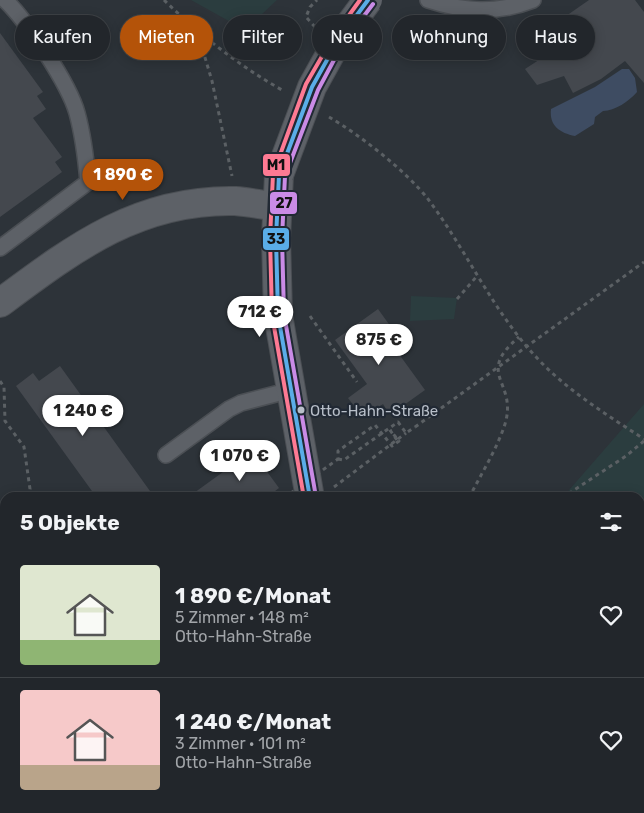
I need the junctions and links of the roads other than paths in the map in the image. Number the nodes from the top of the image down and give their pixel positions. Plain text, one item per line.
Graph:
1 (5, 0) edge
2 (368, 0) edge
3 (428, 0) edge
4 (533, 0) edge
5 (277, 208) junction
6 (0, 248) edge
7 (0, 303) edge
8 (290, 390) junction
9 (166, 455) dead end
10 (317, 492) edge

1 - 6 lane
2 - 5 street, bridge
3 - 4 lane
5 - 7 street
5 - 8 street
8 - 9 lane
8 - 10 street

